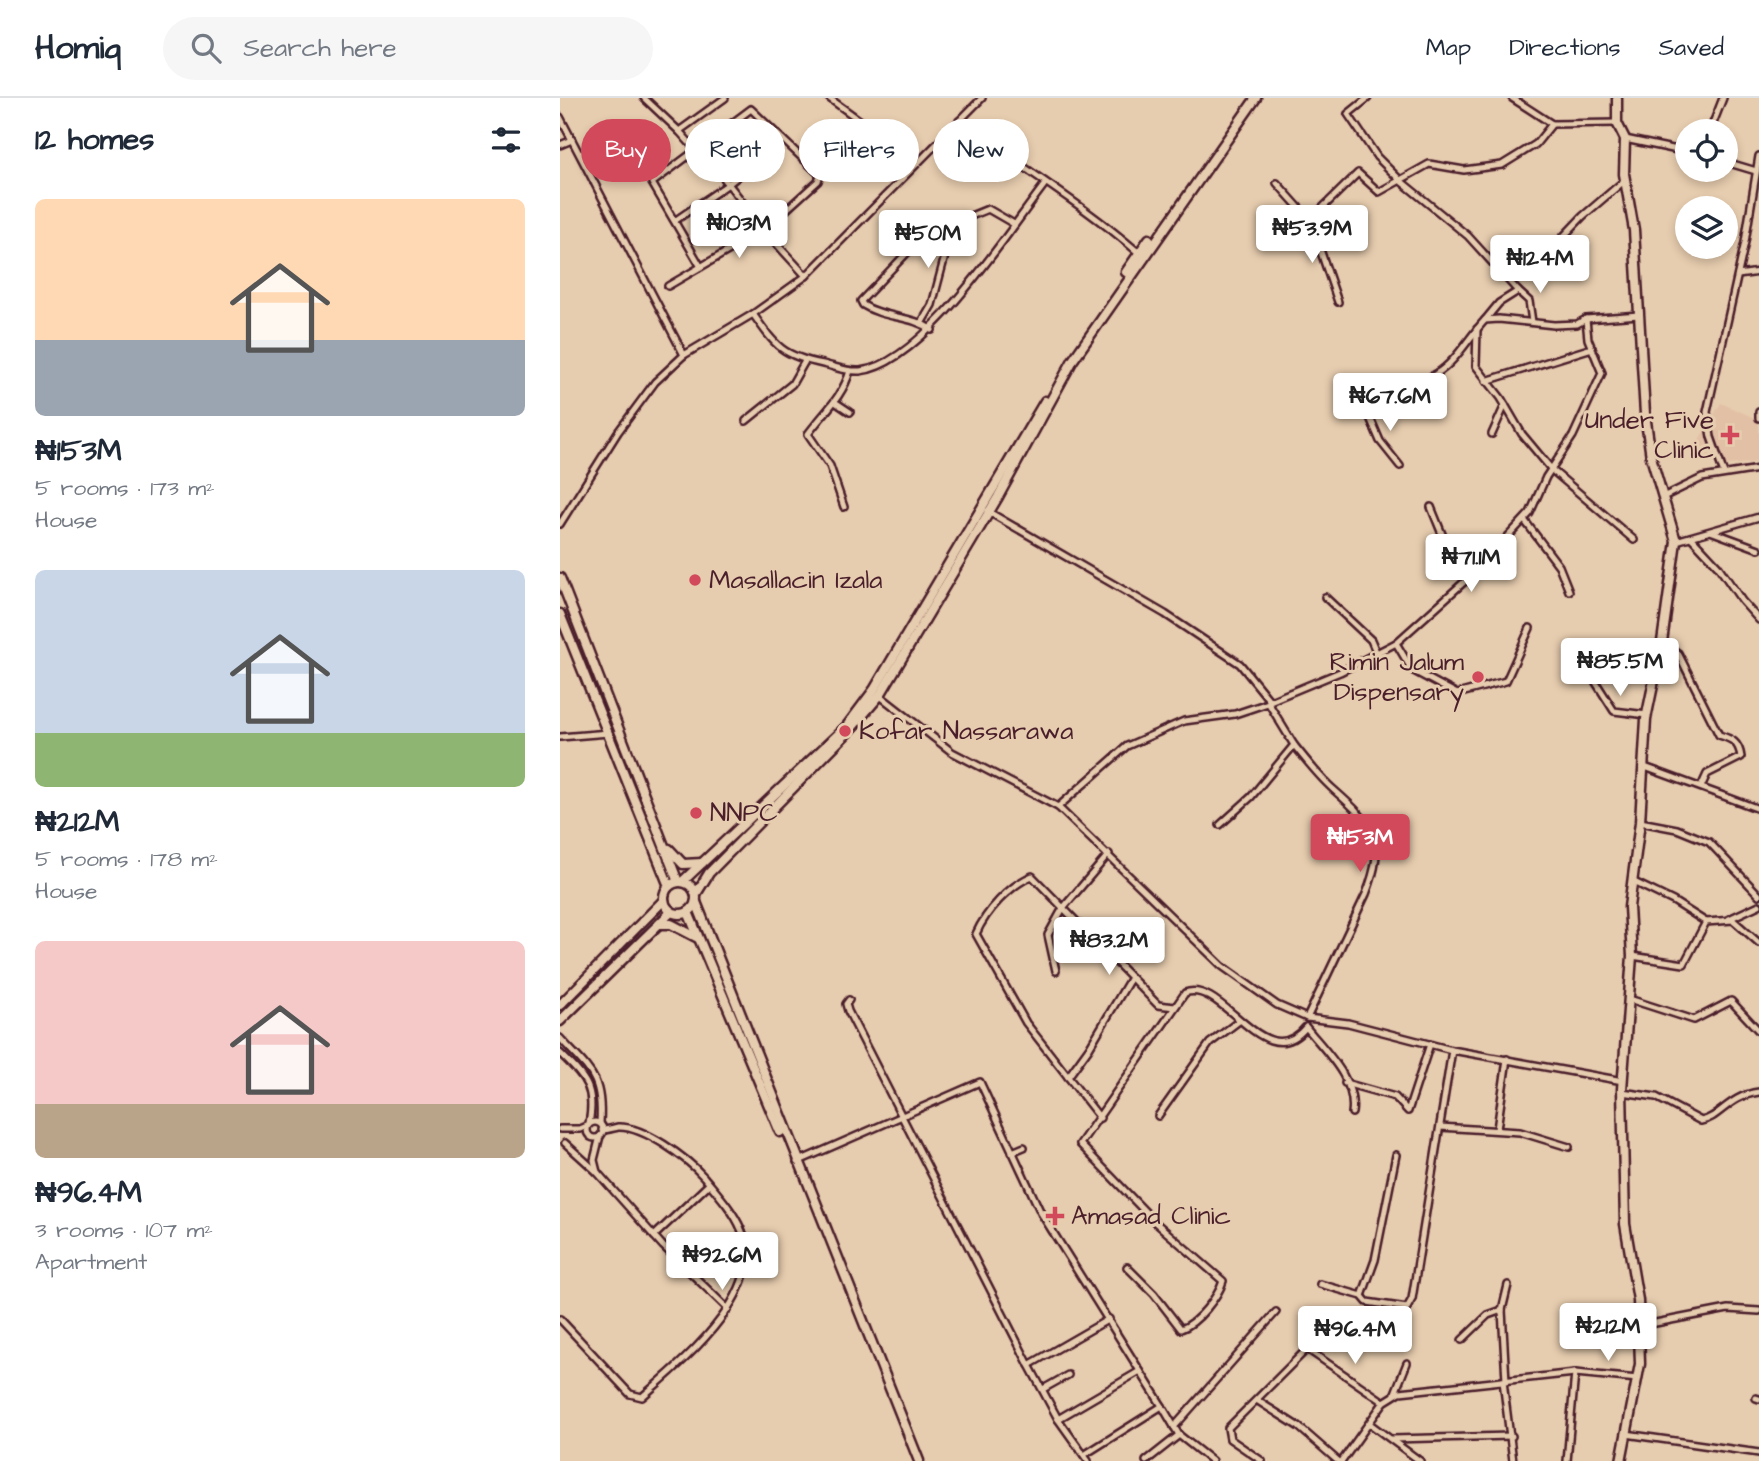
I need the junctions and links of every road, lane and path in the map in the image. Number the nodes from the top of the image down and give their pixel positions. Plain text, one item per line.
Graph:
1 (644, 98) edge
2 (725, 98) edge
3 (829, 98) edge
4 (982, 98) edge
5 (1254, 98) edge
6 (1368, 98) edge
7 (1512, 98) edge
8 (1617, 98) edge
9 (1723, 98) edge
10 (560, 117) edge
11 (737, 119) edge
12 (762, 119) edge
13 (858, 119) edge
14 (961, 119) edge
15 (1715, 119) edge
16 (1552, 124) junction
17 (1617, 124) junction
18 (679, 131) junction
19 (685, 137) edge
20 (1625, 139) junction
21 (572, 141) junction
22 (785, 141) edge
23 (560, 145) edge
24 (933, 147) edge
25 (1675, 149) edge
26 (580, 154) joint
27 (1759, 156) edge
28 (685, 158) edge
29 (919, 161) edge
30 (1738, 166) edge
31 (1756, 171) junction
32 (1029, 172) edge
33 (1625, 180) junction
34 (725, 182) edge
35 (731, 182) edge
36 (898, 182) edge
37 (1402, 182) junction
38 (1277, 183) dead end
39 (1045, 184) junction
40 (727, 185) junction
41 (676, 220) junction
42 (1310, 220) junction
43 (954, 222) junction
44 (1014, 224) junction
45 (764, 230) junction
46 (1139, 253) junction
47 (1542, 259) dead end
48 (701, 267) junction
49 (1759, 272) edge
50 (1738, 275) junction
51 (806, 276) junction
52 (668, 286) dead end
53 (1518, 291) junction
54 (1338, 302) dead end
55 (753, 314) junction
56 (1639, 316) junction
57 (1586, 319) junction
58 (1485, 320) junction
59 (922, 322) junction
60 (1532, 322) junction
61 (1477, 328) junction
62 (932, 330) junction
63 (1592, 348) junction
64 (684, 355) junction
65 (805, 361) junction
66 (850, 371) junction
67 (1486, 380) junction
68 (835, 402) junction
69 (1505, 405) junction
70 (850, 412) dead end
71 (1759, 412) edge
72 (1759, 418) edge
73 (746, 421) dead end
74 (1492, 434) dead end
75 (1400, 466) dead end
76 (1759, 469) edge
77 (1552, 470) junction
78 (1724, 474) junction
79 (1663, 497) junction
80 (844, 507) dead end
81 (1432, 507) dead end
82 (986, 510) junction
83 (1759, 517) edge
84 (1525, 521) junction
85 (560, 524) edge
86 (1713, 532) junction
87 (1691, 537) junction
88 (1634, 540) dead end
89 (1676, 541) junction
90 (1759, 549) edge
91 (1474, 574) junction
92 (560, 578) edge
93 (1569, 591) dead end
94 (1325, 597) dead end
95 (560, 614) edge
96 (1759, 620) edge
97 (1530, 628) dead end
98 (1662, 642) junction
99 (1396, 643) junction
100 (1377, 654) junction
101 (1595, 681) dead end
102 (877, 693) junction
103 (1269, 702) junction
104 (1647, 715) junction
105 (609, 733) junction
106 (560, 737) edge
107 (1294, 745) junction
108 (1642, 766) junction
109 (1701, 788) junction
110 (1058, 807) junction
111 (1759, 809) edge
112 (1640, 822) junction
113 (1220, 825) dead end
114 (665, 845) junction
115 (1109, 854) junction
116 (705, 863) junction
117 (1632, 881) junction
118 (680, 882) junction
119 (668, 886) junction
120 (1759, 895) edge
121 (696, 898) junction
122 (664, 900) junction
123 (1759, 905) edge
124 (1063, 908) junction
125 (671, 912) junction
126 (688, 912) junction
127 (1706, 922) junction
128 (1723, 922) junction
129 (657, 925) junction
130 (698, 938) junction
131 (1759, 943) edge
132 (1632, 956) junction
133 (1056, 971) dead end
134 (1129, 979) junction
135 (1629, 999) junction
136 (849, 1000) dead end
137 (560, 1005) edge
138 (1175, 1007) junction
139 (1307, 1018) junction
140 (560, 1021) edge
141 (1239, 1021) junction
142 (1759, 1031) edge
143 (560, 1038) edge
144 (1430, 1044) junction
145 (1452, 1049) junction
146 (560, 1053) edge
147 (1507, 1059) junction
148 (1068, 1077) junction
149 (1623, 1081) junction
150 (1345, 1083) junction
151 (1622, 1092) junction
152 (1759, 1092) edge
153 (1352, 1113) dead end
154 (901, 1115) junction
155 (1158, 1116) dead end
156 (1100, 1118) junction
157 (589, 1124) junction
158 (1440, 1127) junction
159 (560, 1129) edge
160 (580, 1129) junction
161 (1497, 1129) junction
162 (601, 1130) junction
163 (588, 1135) junction
164 (565, 1143) dead end
165 (1024, 1147) dead end
166 (1569, 1147) dead end
167 (595, 1148) junction
168 (1012, 1152) junction
169 (1396, 1155) dead end
170 (797, 1162) junction
171 (597, 1172) junction
172 (709, 1184) junction
173 (654, 1236) junction
174 (1127, 1267) dead end
175 (1320, 1284) dead end
176 (1508, 1285) dead end
177 (1362, 1296) junction
178 (728, 1310) junction
179 (1502, 1310) junction
180 (1759, 1311) edge
181 (1276, 1312) dead end
182 (560, 1318) edge
183 (1109, 1320) junction
184 (1640, 1326) junction
185 (1462, 1340) dead end
186 (1407, 1363) dead end
187 (1029, 1364) junction
188 (1140, 1371) junction
189 (1575, 1373) junction
190 (1068, 1375) dead end
191 (1638, 1379) junction
192 (1505, 1381) junction
193 (1042, 1389) junction
194 (1395, 1393) junction
195 (1258, 1401) junction
196 (1384, 1402) junction
197 (1161, 1406) junction
198 (1058, 1419) junction
199 (1370, 1424) junction
200 (1174, 1427) junction
201 (1626, 1434) junction
202 (1179, 1435) junction
203 (1512, 1436) junction
204 (1392, 1439) junction
205 (1759, 1453) edge
206 (1086, 1458) edge
207 (913, 1461) edge
208 (919, 1461) edge
209 (1146, 1461) edge
210 (1212, 1461) edge
211 (1262, 1461) edge
212 (1340, 1461) edge
213 (1420, 1461) edge
214 (1513, 1461) edge
215 (1567, 1461) edge
216 (1621, 1461) edge

1 - 18 street
2 - 18 street
3 - 13 street
4 - 14 street
5 - 46 street
5 - 82 street
6 - 37 street
7 - 16 street
8 - 17 street
9 - 15 street
10 - 21 street
11 - 12 street
16 - 17 street
16 - 37 street
17 - 20 street
18 - 19 street
20 - 25 street
20 - 33 street
21 - 23 street
21 - 26 street
22 - 45 street
24 - 29 street
26 - 64 street
27 - 31 street
28 - 41 street
30 - 31 street
31 - 50 street
32 - 39 street
33 - 47 street
33 - 56 street
34 - 40 street
35 - 40 street
36 - 51 street
37 - 42 street
37 - 53 street
38 - 42 street
39 - 44 street
39 - 46 street
40 - 41 street
40 - 45 street
41 - 48 street
42 - 54 street
43 - 44 street
43 - 59 street
43 - 59 street
44 - 62 street
45 - 48 street
45 - 51 street
46 - 82 street
48 - 52 street
49 - 50 street
50 - 78 street
51 - 55 street
53 - 58 street
53 - 60 street
55 - 64 street
55 - 65 street
56 - 57 street
56 - 79 street
57 - 60 street
57 - 63 street
58 - 60 street
58 - 61 street
59 - 62 street
61 - 67 street
61 - 75 street
62 - 66 street
63 - 67 street
63 - 77 street
64 - 85 street
65 - 66 street
65 - 73 street
66 - 68 street
67 - 69 street
68 - 70 street
68 - 80 street
69 - 74 street
69 - 77 street
71 - 72 street
76 - 78 street
77 - 84 street
77 - 88 street
78 - 79 street
79 - 89 street
81 - 91 street
82 - 102 street
82 - 103 street
83 - 86 street
84 - 91 street
84 - 93 street
86 - 87 street
86 - 90 street
87 - 89 street
87 - 96 street
89 - 98 street
91 - 99 street
92 - 114 street
94 - 100 street
95 - 105 street
97 - 99 street
98 - 104 street
98 - 109 street
99 - 100 street
100 - 103 street
101 - 104 street
102 - 110 street
102 - 116 street
102 - 121 street
103 - 107 street
103 - 110 street
104 - 108 street
105 - 106 street
105 - 119 street
107 - 113 street
107 - 139 street
108 - 109 street
108 - 112 street
109 - 111 street
110 - 115 street
112 - 117 street
112 - 120 street
114 - 116 street
114 - 118 street
115 - 124 street
115 - 139 street
116 - 118 street
117 - 127 street
117 - 132 street
118 - 119 street
118 - 121 street
119 - 122 street
121 - 126 street
121 - 170 street
122 - 125 street
122 - 137 street
123 - 128 street
124 - 133 street
124 - 134 street
124 - 148 street
125 - 126 street
125 - 129 street
126 - 130 street
127 - 128 street
127 - 132 street
128 - 131 street
129 - 130 street
129 - 140 street
130 - 207 street
132 - 135 street
134 - 138 street
134 - 148 street
135 - 142 street
135 - 149 street
136 - 154 street
138 - 141 street
138 - 156 street
139 - 144 street
141 - 150 street
141 - 155 street
143 - 162 street
144 - 145 street
144 - 150 street
145 - 147 street
145 - 158 street
146 - 157 street
147 - 149 street
147 - 161 street
148 - 156 street
149 - 151 street
150 - 153 street
151 - 152 street
151 - 184 street
154 - 168 street
154 - 170 street
154 - 187 street
156 - 174 street
157 - 160 street
157 - 162 street
157 - 163 street
158 - 161 street
158 - 177 street
159 - 160 street
160 - 163 street
161 - 166 street
162 - 163 street
162 - 167 street
162 - 172 street
163 - 167 street
164 - 171 street
165 - 168 street
167 - 171 street
168 - 183 street
169 - 177 street
170 - 208 street
171 - 173 street
172 - 173 street
172 - 178 street
173 - 178 street
175 - 177 street
176 - 179 street
178 - 182 street
179 - 185 street
179 - 192 street
180 - 184 street
181 - 200 street
183 - 187 street
183 - 188 street
184 - 191 street
186 - 194 street
187 - 193 street
188 - 197 street
188 - 198 street
189 - 191 street
189 - 192 street
189 - 215 street
190 - 193 street
191 - 201 street
192 - 194 street
192 - 203 street
193 - 198 street
194 - 196 street
195 - 196 street
195 - 211 street
195 - 212 street
196 - 199 street
197 - 200 street
197 - 206 street
198 - 206 street
199 - 204 street
199 - 212 street
200 - 202 street
201 - 205 street
201 - 216 street
202 - 209 street
202 - 210 street
203 - 204 street
203 - 214 street
204 - 213 street

